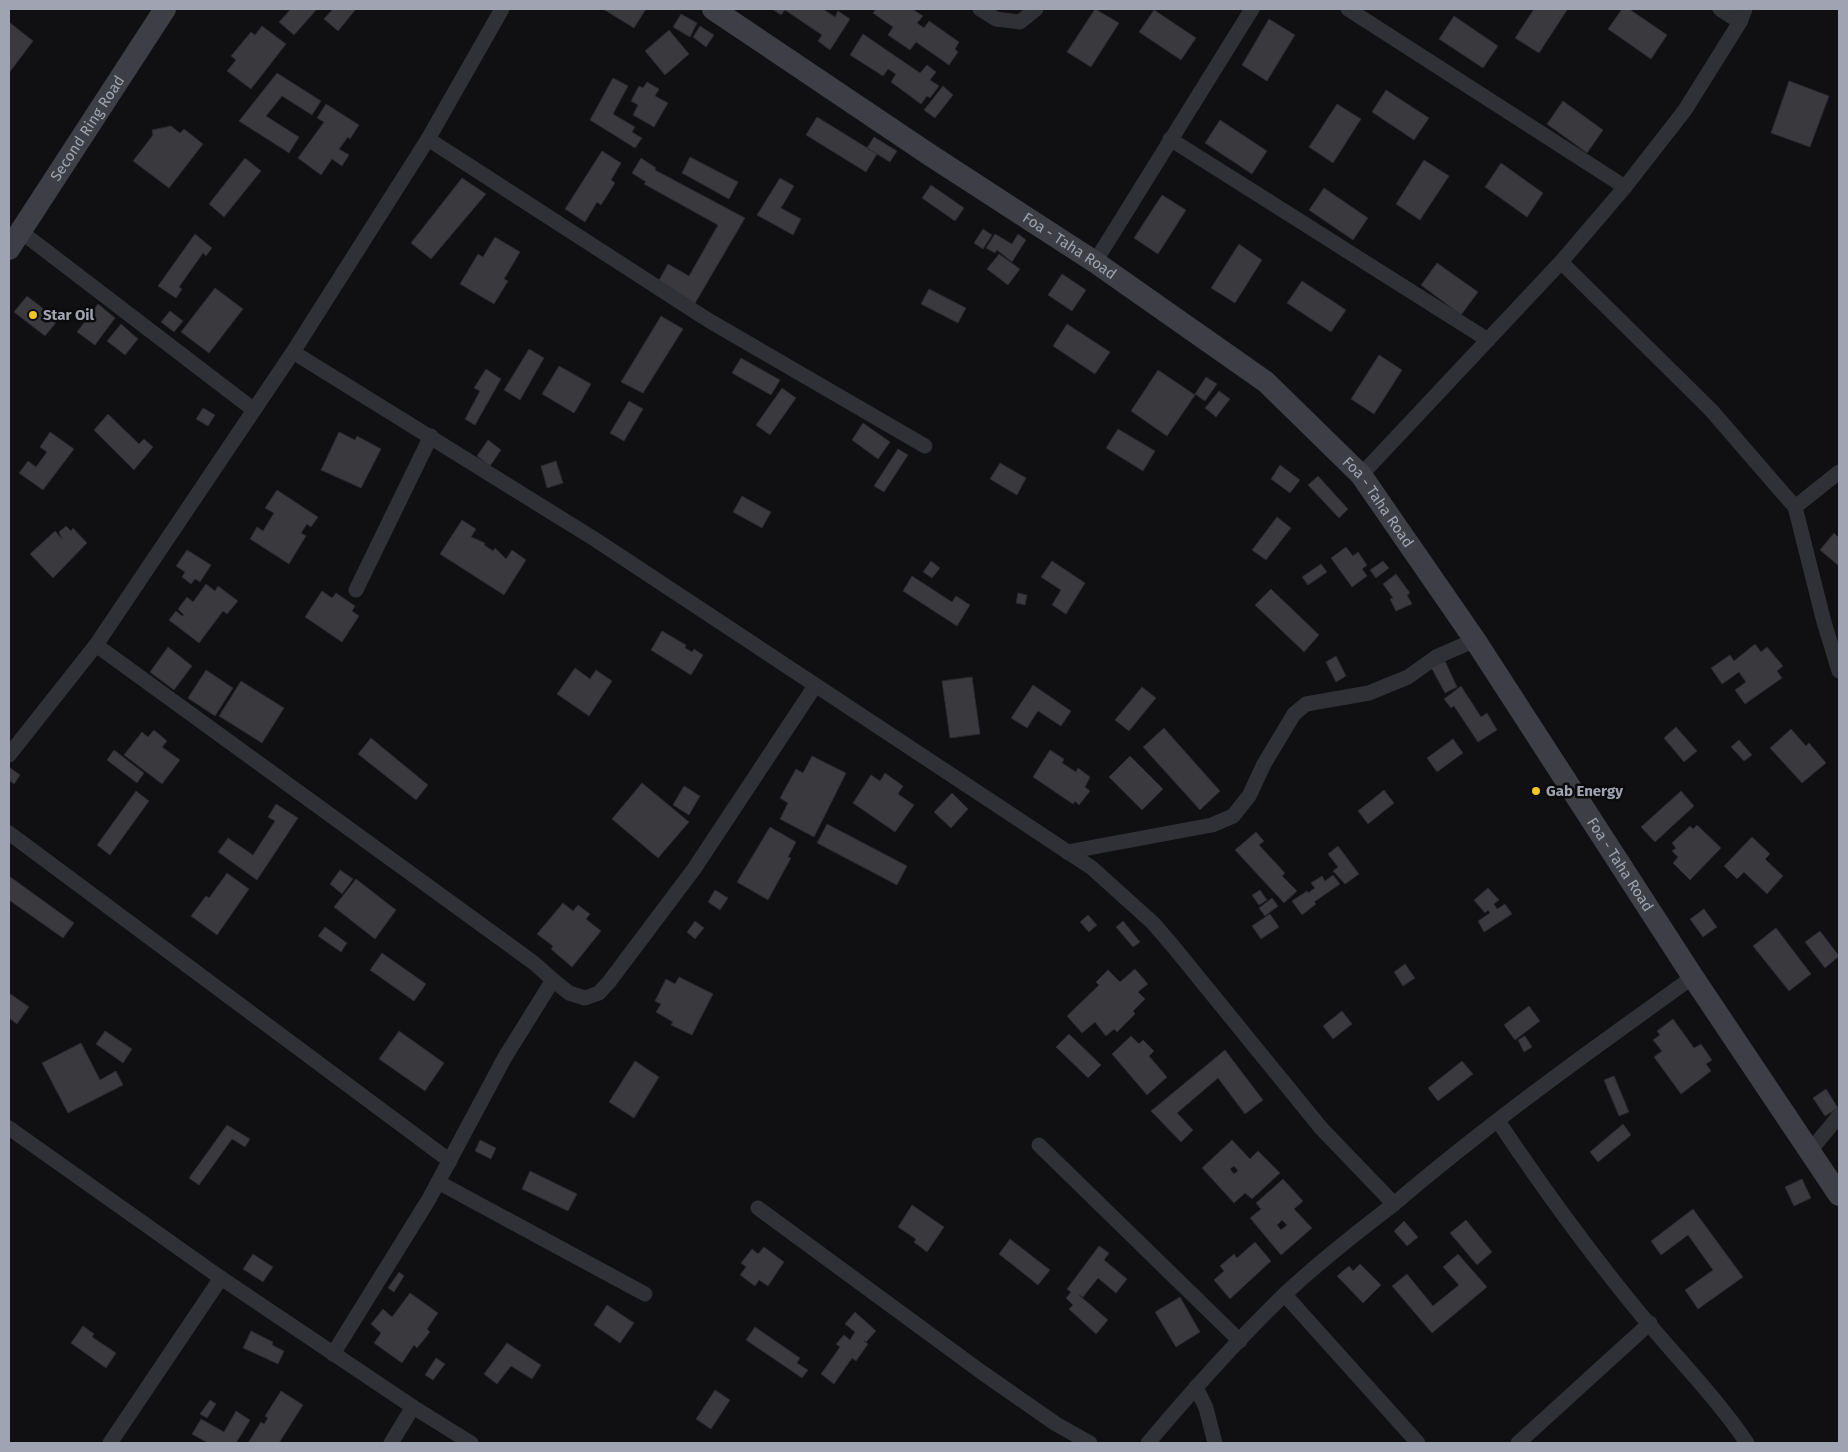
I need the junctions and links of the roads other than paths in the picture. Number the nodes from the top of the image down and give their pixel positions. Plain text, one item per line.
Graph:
1 (165, 9) edge
2 (502, 9) edge
3 (713, 9) edge
4 (980, 9) edge
5 (1036, 9) edge
6 (1252, 9) edge
7 (1348, 9) edge
8 (1720, 9) edge
9 (1743, 16) edge
10 (428, 139) junction
11 (1170, 139) junction
12 (1625, 188) junction
13 (15, 240) edge
14 (1095, 262) junction
15 (1561, 262) junction
16 (1488, 340) junction
17 (293, 352) junction
18 (254, 410) junction
19 (431, 436) junction
20 (925, 446) dead end
21 (1839, 472) edge
22 (1361, 475) junction
23 (1796, 508) junction
24 (356, 590) dead end
25 (1475, 640) junction
26 (96, 645) junction
27 (1839, 672) edge
28 (815, 686) junction
29 (9, 755) edge
30 (9, 833) edge
31 (1067, 852) junction
32 (1693, 977) junction
33 (553, 980) junction
34 (1839, 1116) edge
35 (1498, 1121) junction
36 (11, 1134) edge
37 (1039, 1145) dead end
38 (1809, 1152) junction
39 (450, 1161) junction
40 (438, 1182) junction
41 (1839, 1195) edge
42 (1394, 1204) junction
43 (758, 1208) dead end
44 (221, 1278) junction
45 (645, 1294) dead end
46 (1284, 1295) junction
47 (1650, 1323) junction
48 (1240, 1341) junction
49 (333, 1354) junction
50 (1196, 1387) junction
51 (412, 1407) junction
52 (110, 1443) edge
53 (391, 1443) edge
54 (471, 1443) edge
55 (1090, 1443) edge
56 (1148, 1443) edge
57 (1214, 1443) edge
58 (1418, 1443) edge
59 (1518, 1443) edge
60 (1747, 1443) edge

1 - 13 street, Second Ring Road
2 - 10 street
3 - 14 street, Foa - Taha Road
4 - 5 street
6 - 11 street
7 - 12 street
8 - 9 street
9 - 12 street
10 - 17 street
10 - 20 street
11 - 14 street
11 - 16 street
12 - 15 street
13 - 18 street
14 - 22 street, Foa - Taha Road
15 - 16 street
15 - 23 street
16 - 22 street
17 - 18 street
17 - 19 street
18 - 26 street
19 - 24 street
19 - 28 street
21 - 23 street
22 - 25 street, Foa - Taha Road
23 - 27 street
25 - 31 street
25 - 32 street, Foa - Taha Road
26 - 29 street
26 - 33 street
28 - 31 street
28 - 33 street
30 - 39 street
31 - 42 street
32 - 35 street
32 - 38 street, Foa - Taha Road
33 - 39 street
34 - 38 street
35 - 42 street
35 - 47 street
36 - 44 street
37 - 48 street
38 - 41 street, Foa - Taha Road
39 - 40 street
40 - 45 street
40 - 49 street
42 - 46 street
43 - 55 street
44 - 49 street
44 - 52 street
46 - 48 street
46 - 58 street
47 - 59 street
47 - 60 street
48 - 50 street
49 - 51 street
50 - 56 street
50 - 57 street
51 - 53 street
51 - 54 street

